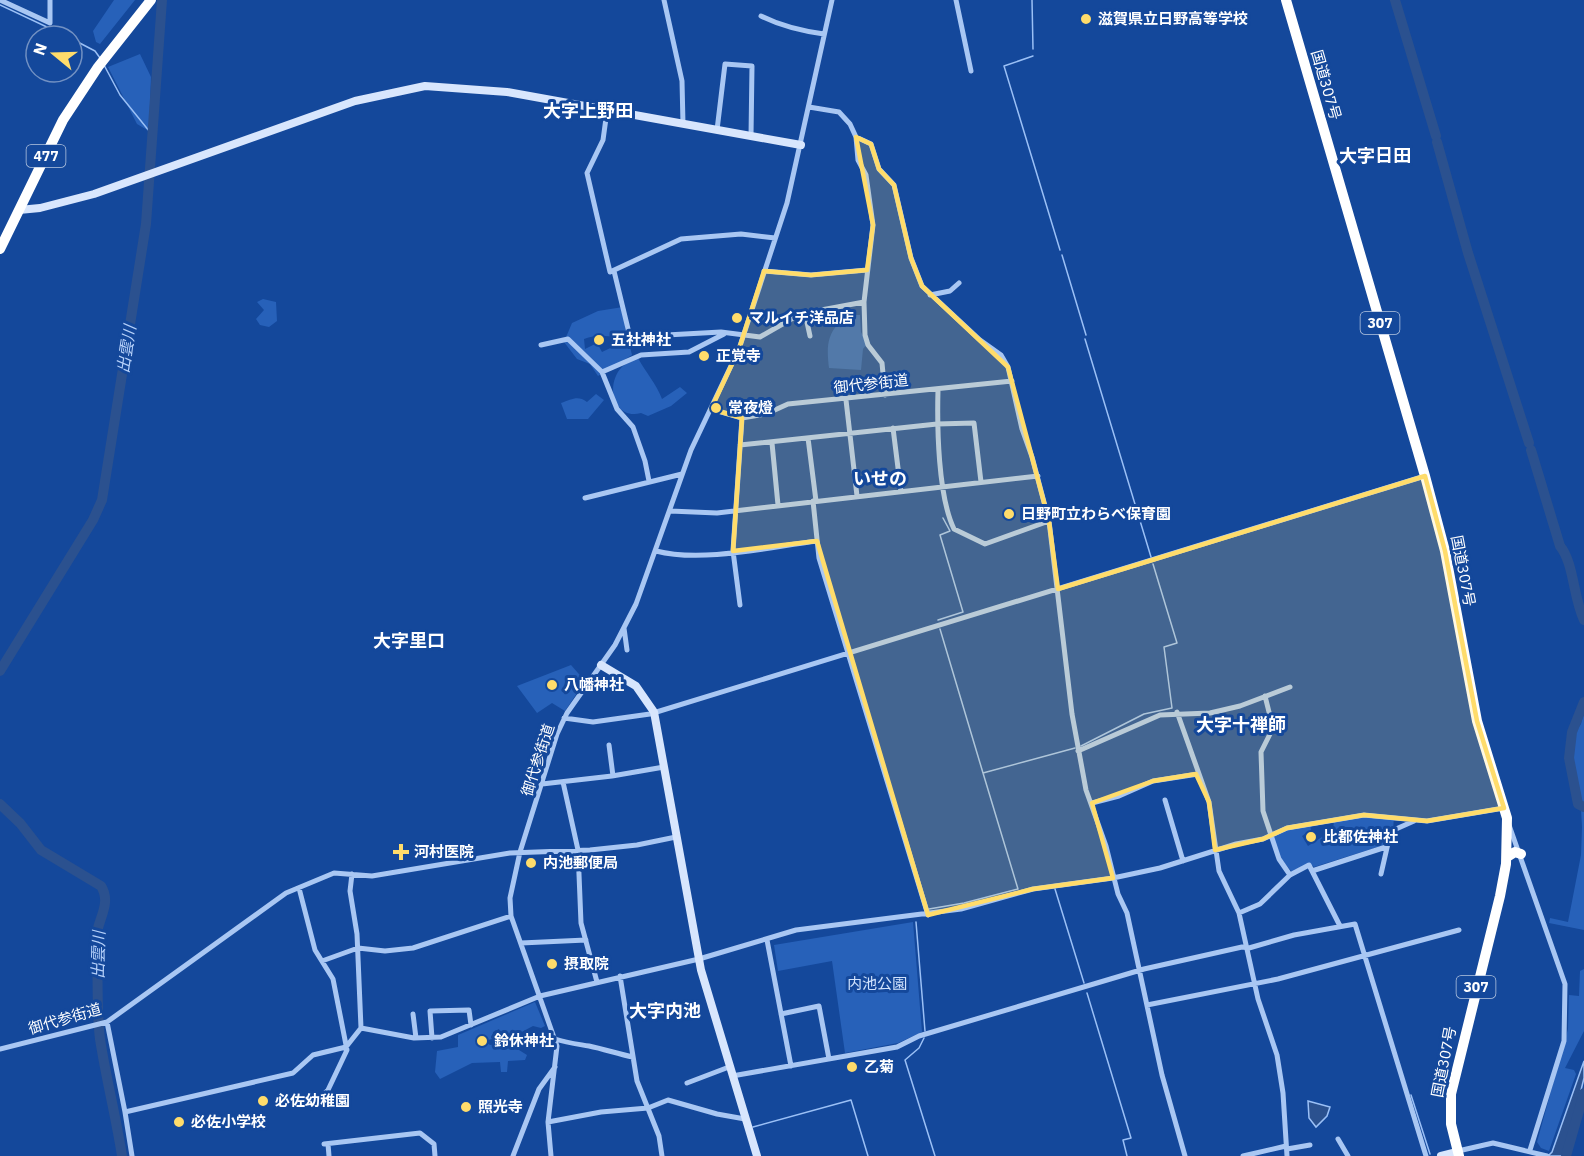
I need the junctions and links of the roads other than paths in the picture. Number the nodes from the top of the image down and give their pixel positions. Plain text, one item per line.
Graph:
1 (0, 0) edge
2 (51, 0) edge
3 (664, 0) edge
4 (832, 0) edge
5 (956, 0) edge
6 (1286, 0) edge
7 (150, 2) edge
8 (761, 15) dead end
9 (824, 34) junction
10 (971, 71) dead end
11 (809, 107) junction
12 (607, 111) junction
13 (682, 124) junction
14 (717, 130) junction
15 (752, 136) junction
16 (856, 137) junction
17 (801, 145) junction
18 (19, 210) junction
19 (775, 238) junction
20 (0, 249) edge
21 (867, 270) junction
22 (614, 271) junction
23 (764, 271) junction
24 (959, 283) dead end
25 (930, 295) junction
26 (864, 302) junction
27 (805, 313) junction
28 (728, 333) junction
29 (744, 334) junction
30 (810, 336) dead end
31 (541, 345) dead end
32 (602, 372) junction
33 (1013, 382) junction
34 (938, 390) junction
35 (885, 395) junction
36 (846, 400) junction
37 (711, 409) junction
38 (742, 418) junction
39 (937, 424) junction
40 (893, 428) junction
41 (850, 434) junction
42 (808, 438) junction
43 (772, 443) junction
44 (740, 445) junction
45 (682, 474) junction
46 (1038, 476) junction
47 (1425, 476) junction
48 (649, 481) junction
49 (981, 482) junction
50 (944, 487) junction
51 (901, 492) junction
52 (857, 496) junction
53 (585, 498) dead end
54 (814, 501) junction
55 (778, 505) junction
56 (735, 510) junction
57 (670, 511) junction
58 (1049, 521) junction
59 (817, 541) junction
60 (656, 551) junction
61 (733, 551) junction
62 (1058, 589) junction
63 (740, 605) dead end
64 (624, 628) junction
65 (627, 650) dead end
66 (847, 652) junction
67 (601, 665) junction
68 (1290, 687) dead end
69 (1265, 696) junction
70 (654, 712) junction
71 (1177, 712) junction
72 (564, 718) junction
73 (609, 745) dead end
74 (1078, 751) junction
75 (664, 767) junction
76 (1198, 774) junction
77 (613, 776) junction
78 (562, 782) junction
79 (542, 784) junction
80 (1165, 800) dead end
81 (1092, 803) junction
82 (1505, 813) junction
83 (1414, 821) junction
84 (1270, 835) junction
85 (676, 837) junction
86 (1386, 847) junction
87 (578, 850) junction
88 (1215, 850) junction
89 (520, 852) junction
90 (1521, 854) junction
91 (1507, 857) junction
92 (1183, 861) junction
93 (1312, 871) junction
94 (352, 874) junction
95 (1381, 874) dead end
96 (1290, 875) junction
97 (1113, 878) junction
98 (299, 888) junction
99 (1239, 913) junction
100 (928, 915) junction
101 (511, 916) junction
102 (1341, 926) junction
103 (1459, 930) dead end
104 (586, 940) junction
105 (766, 940) junction
106 (521, 943) junction
107 (1246, 947) junction
108 (358, 948) junction
109 (1366, 956) junction
110 (699, 959) junction
111 (322, 961) junction
112 (1140, 971) junction
113 (620, 976) junction
114 (597, 982) junction
115 (1256, 983) junction
116 (540, 996) junction
117 (1147, 1005) junction
118 (413, 1014) dead end
119 (781, 1014) junction
120 (105, 1023) junction
121 (471, 1025) junction
122 (362, 1028) junction
123 (416, 1038) junction
124 (432, 1038) junction
125 (555, 1039) junction
126 (346, 1047) junction
127 (0, 1049) edge
128 (633, 1057) junction
129 (829, 1059) junction
130 (556, 1066) junction
131 (791, 1066) junction
132 (729, 1067) junction
133 (732, 1076) junction
134 (687, 1083) dead end
135 (304, 1105) dead end
136 (648, 1108) junction
137 (125, 1112) junction
138 (746, 1119) junction
139 (548, 1122) junction
140 (1338, 1139) dead end
141 (1310, 1145) dead end
142 (1287, 1150) edge
143 (1530, 1150) junction
144 (1458, 1154) edge
145 (1544, 1155) edge
146 (132, 1156) edge
147 (329, 1156) edge
148 (435, 1156) edge
149 (513, 1156) edge
150 (551, 1156) edge
151 (662, 1156) edge
152 (757, 1156) edge
153 (1185, 1156) edge
154 (1243, 1156) edge
155 (1348, 1156) edge
156 (1426, 1156) edge
157 (1441, 1156) edge

1 - 2 street
3 - 13 street
4 - 9 street
5 - 10 street
6 - 47 highway, 国道307号 / 307
7 - 18 highway, 477
8 - 9 street
9 - 11 street
11 - 16 street
11 - 17 street
12 - 13 street
12 - 18 street
12 - 22 street
13 - 14 street
14 - 15 street
14 - 15 street
15 - 17 street
16 - 21 street
16 - 25 street
17 - 19 street
18 - 20 highway, 477
19 - 22 street
19 - 23 street
21 - 23 street
21 - 26 street
22 - 28 street
23 - 29 street
24 - 25 street
25 - 33 street
26 - 27 street
26 - 35 street
27 - 29 street
27 - 30 street
28 - 29 street
28 - 32 street
29 - 37 street
31 - 32 street
32 - 48 street
33 - 34 street, 御代参街道
33 - 46 street
34 - 35 street, 御代参街道
34 - 39 street
35 - 36 street, 御代参街道
36 - 38 street, 御代参街道
36 - 41 street
37 - 38 street, 御代参街道
37 - 45 street, 御代参街道
38 - 44 street
39 - 40 street
39 - 49 street
39 - 50 street
40 - 41 street
40 - 51 street
41 - 42 street
41 - 52 street
42 - 43 street
42 - 54 street
43 - 44 street
43 - 55 street
44 - 56 street
45 - 48 street
45 - 57 street, 御代参街道
46 - 49 street
46 - 58 street
47 - 62 street
47 - 82 highway, 国道307号 / 307
48 - 53 street
49 - 50 street
50 - 51 street
50 - 58 street
51 - 52 street
52 - 54 street
54 - 55 street
54 - 59 street
55 - 56 street
56 - 57 street
56 - 61 street
57 - 60 street, 御代参街道
58 - 62 street
59 - 61 street
59 - 66 street
60 - 61 street
60 - 64 street, 御代参街道
61 - 63 street
62 - 66 street
62 - 74 street
64 - 65 street
64 - 67 street, 御代参街道
66 - 70 street
66 - 100 street
67 - 70 street
67 - 72 street, 御代参街道
68 - 69 street
69 - 71 street
69 - 84 street
70 - 72 street
70 - 75 street
71 - 74 street
71 - 76 street
72 - 79 street, 御代参街道
73 - 77 street
74 - 81 street
75 - 77 street
75 - 85 street
76 - 81 street
76 - 88 street
77 - 78 street
78 - 79 street
78 - 87 street
79 - 89 street, 御代参街道
80 - 92 street
81 - 97 street
82 - 83 street
82 - 90 street
82 - 91 highway, 国道307号 / 307
83 - 84 street
83 - 86 street
84 - 88 street
84 - 96 street
85 - 87 street
85 - 110 street
86 - 93 street
86 - 95 street
87 - 89 street
87 - 104 street
88 - 92 street
88 - 99 street
89 - 94 street, 御代参街道
89 - 101 street
90 - 91 highway
90 - 143 street
91 - 144 highway, 国道307号 / 307
92 - 97 street
93 - 96 street
93 - 102 street
94 - 98 street, 御代参街道
94 - 108 street
96 - 99 street
97 - 100 street
97 - 112 street
98 - 111 street
98 - 120 street, 御代参街道
99 - 107 street
100 - 105 street
101 - 106 street
101 - 108 street
102 - 107 street
102 - 109 street
103 - 109 street
104 - 106 street
104 - 114 street
105 - 110 street
105 - 119 street
106 - 116 street
107 - 112 street
107 - 115 street
108 - 111 street
108 - 122 street
109 - 115 street
109 - 156 street
110 - 113 street
110 - 132 street
111 - 126 street
112 - 117 street
112 - 129 street
113 - 114 street
113 - 128 street
114 - 116 street
115 - 117 street
115 - 142 street
116 - 121 street
116 - 125 street
117 - 153 street
118 - 123 street
119 - 129 street
119 - 131 street
120 - 127 street, 御代参街道
120 - 137 street
121 - 124 street
121 - 124 street
122 - 123 street
122 - 126 street
123 - 124 street
125 - 128 street
125 - 130 street
126 - 135 street
126 - 137 street
128 - 136 street
129 - 131 street
130 - 139 street
130 - 149 street
131 - 133 street
132 - 133 street
132 - 134 street
133 - 138 street
136 - 138 street
136 - 139 street
136 - 151 street
137 - 146 street
138 - 152 street
139 - 150 street
140 - 155 street
141 - 142 street
142 - 154 street
143 - 144 street
143 - 145 street
144 - 157 street
147 - 148 street

